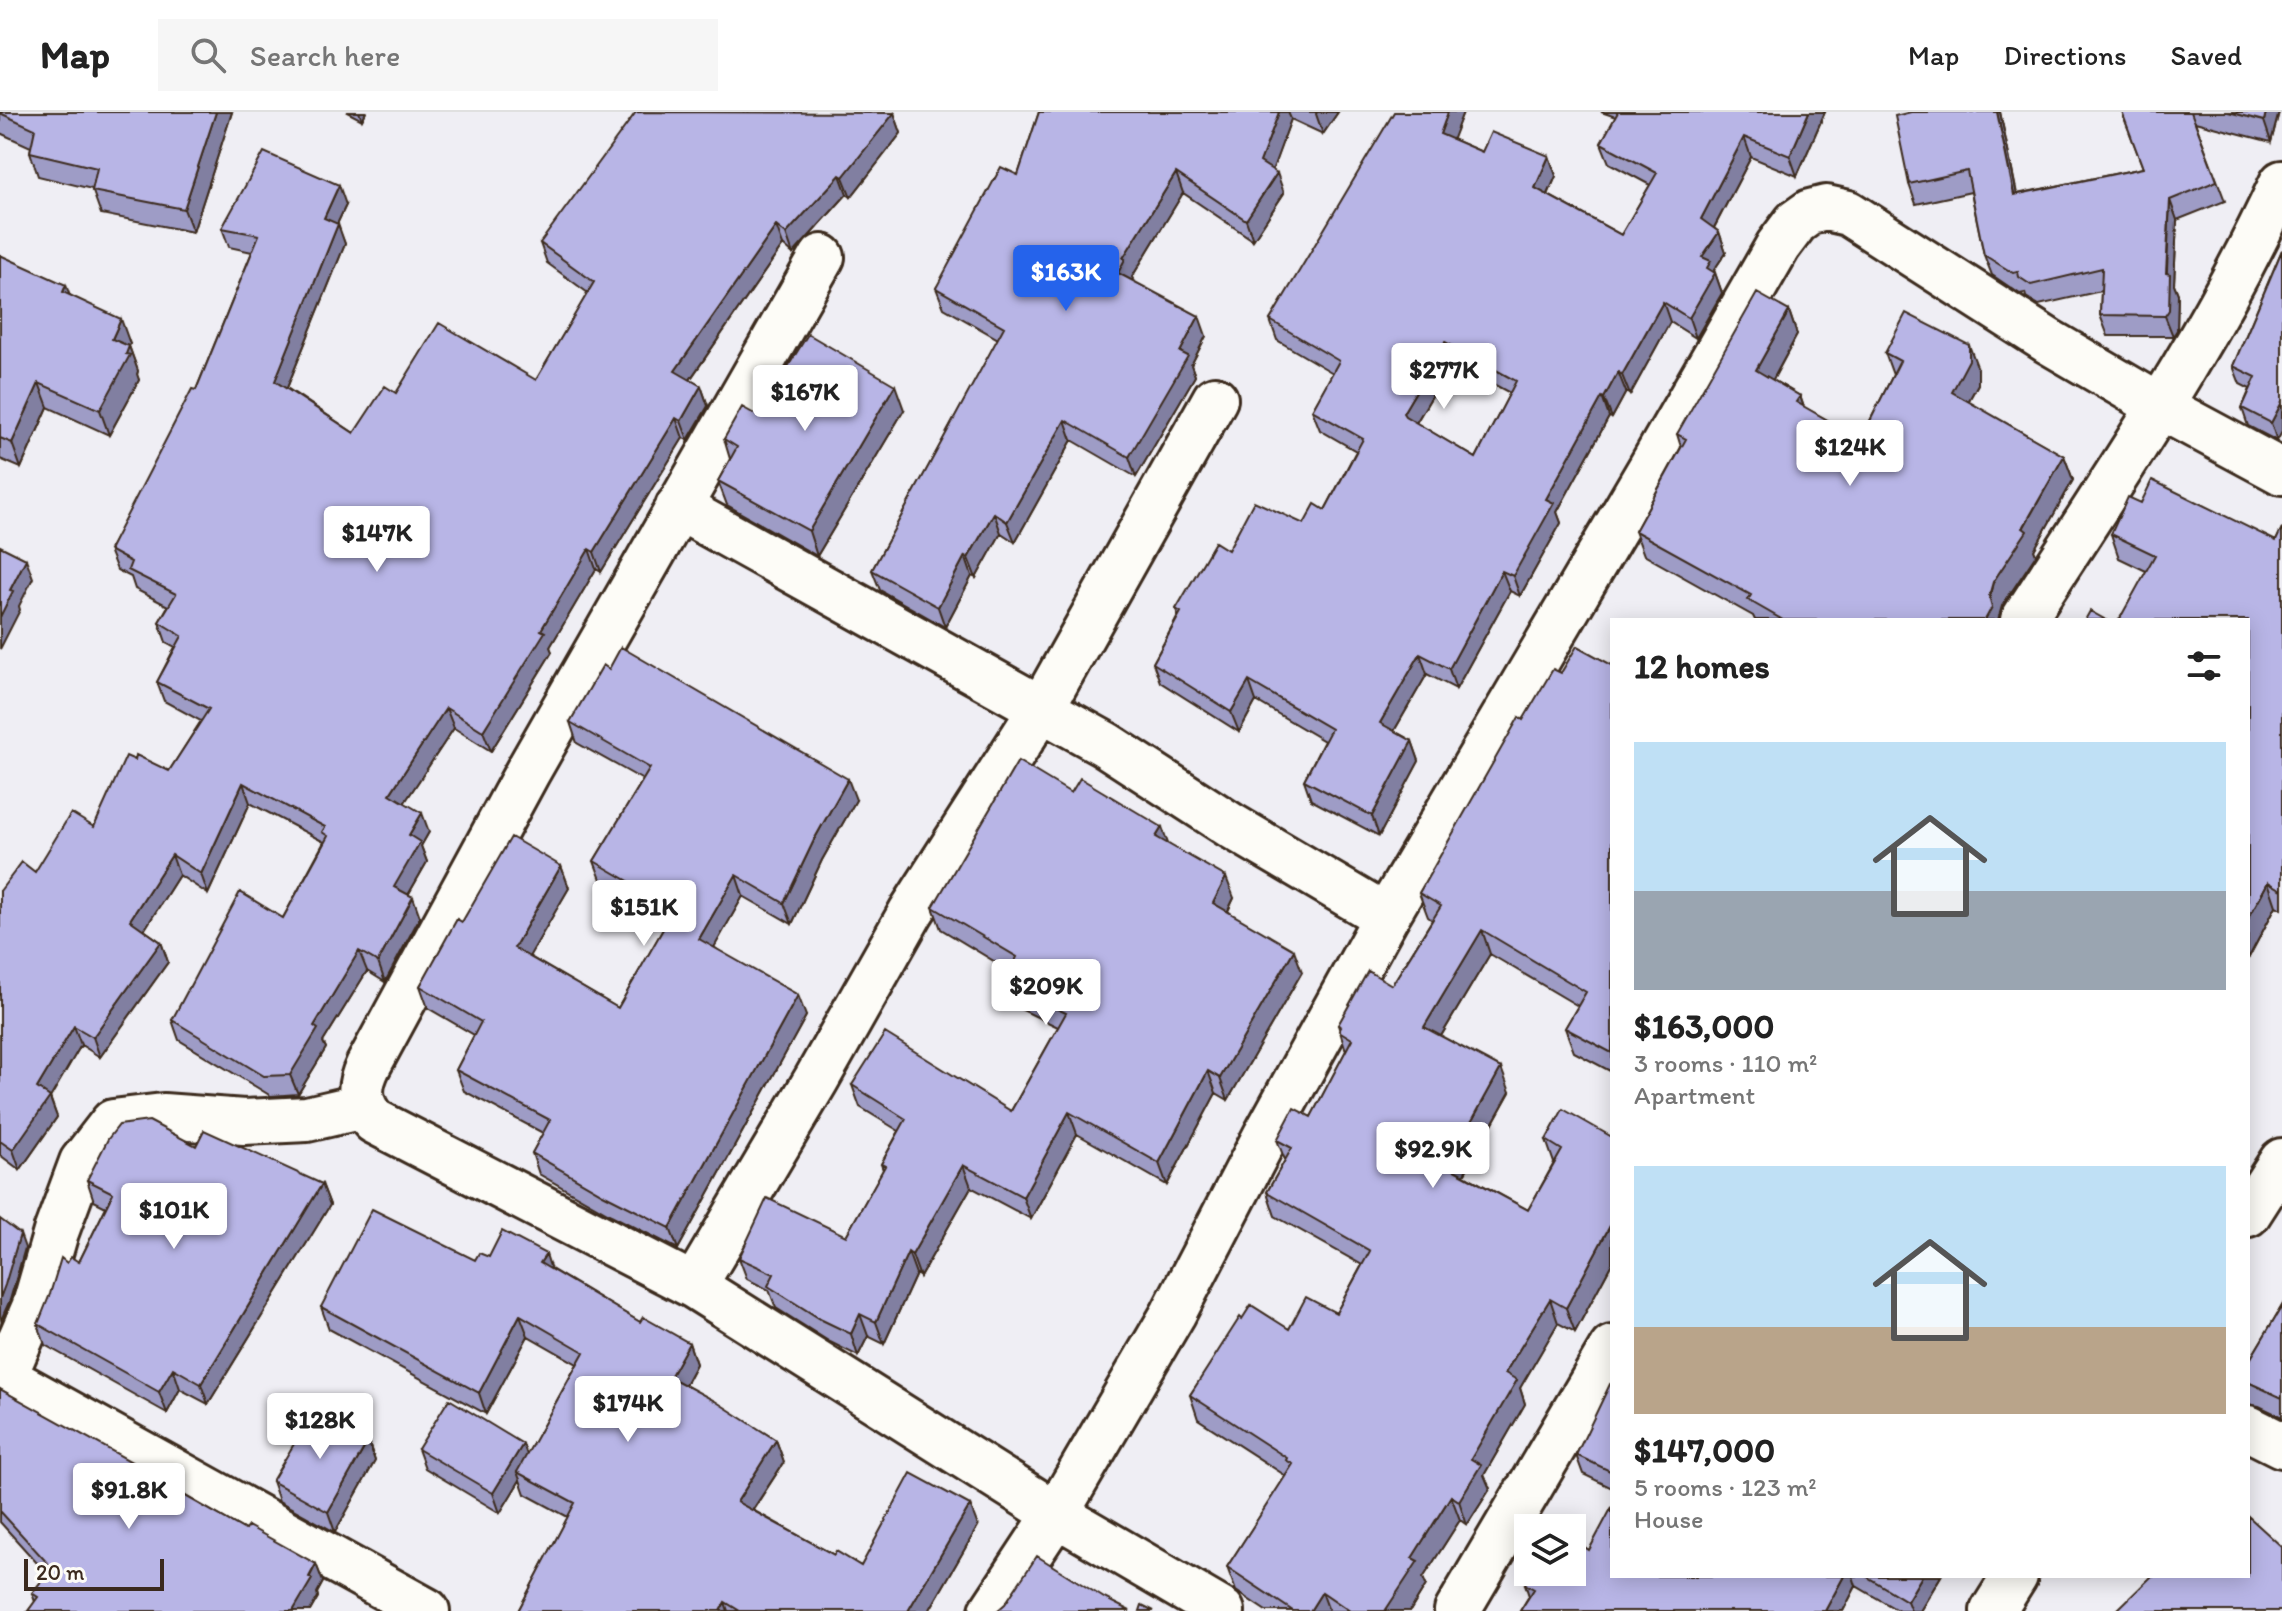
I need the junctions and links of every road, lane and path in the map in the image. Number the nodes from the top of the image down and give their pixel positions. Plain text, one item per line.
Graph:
1 (2282, 183) edge
2 (822, 257) dead end
3 (1215, 399) dead end
4 (2161, 407) junction
5 (2282, 472) edge
6 (678, 507) junction
7 (2024, 618) edge
8 (1041, 709) junction
9 (1386, 917) junction
10 (363, 1106) junction
11 (2282, 1161) edge
12 (2250, 1211) edge
13 (694, 1286) junction
14 (1610, 1351) edge
15 (2, 1376) edge
16 (2250, 1429) edge
17 (2282, 1445) edge
18 (1056, 1514) junction
19 (2014, 1578) edge
20 (427, 1611) edge
21 (992, 1611) edge
22 (1222, 1611) edge
23 (1457, 1611) edge
24 (1993, 1611) edge

1 - 4 street
2 - 6 street
3 - 8 street
4 - 5 street
4 - 7 street
4 - 9 street
6 - 8 street
6 - 10 street
8 - 9 street
8 - 13 street
9 - 18 street
10 - 13 street
10 - 15 street
11 - 12 street
13 - 18 street
14 - 23 street
15 - 20 street
16 - 17 street
18 - 21 street
18 - 22 street
19 - 24 street

